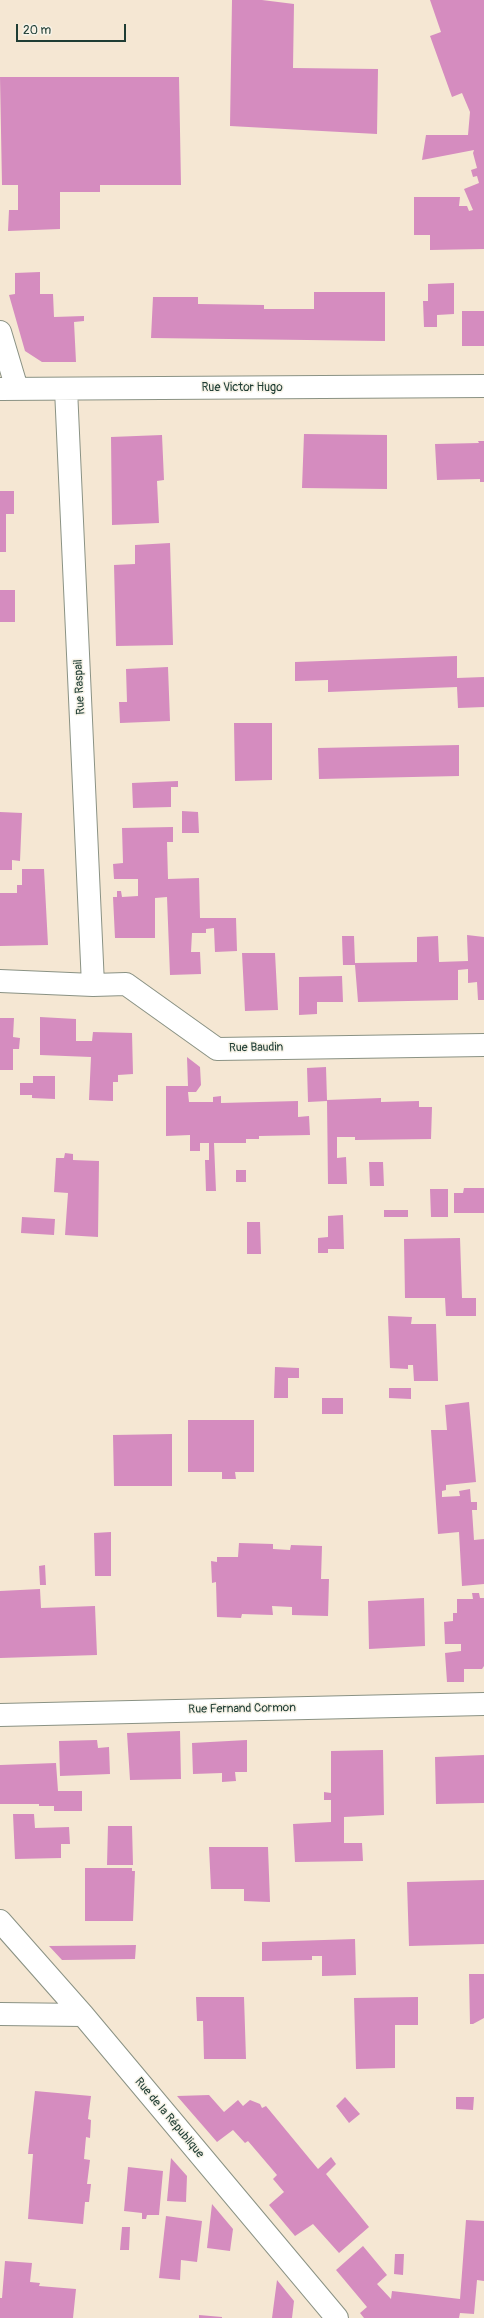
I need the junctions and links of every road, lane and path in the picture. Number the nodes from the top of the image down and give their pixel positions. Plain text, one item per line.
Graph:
1 (0, 332) edge
2 (484, 386) edge
3 (9, 389) edge
4 (66, 389) junction
5 (0, 981) edge
6 (94, 985) junction
7 (484, 1045) edge
8 (484, 1704) edge
9 (0, 1715) edge
10 (0, 1921) edge
11 (0, 2014) edge
12 (83, 2015) junction
13 (337, 2318) edge

1 - 3 street
2 - 4 street, Rue Victor Hugo
3 - 4 street, Rue Victor Hugo
4 - 6 street, Rue Raspail
5 - 6 street, Rue Baudin
6 - 7 street, Rue Baudin
8 - 9 street, Rue Fernand Cormon
10 - 12 street, Rue de la République
11 - 12 street
12 - 13 street, Rue de la République

